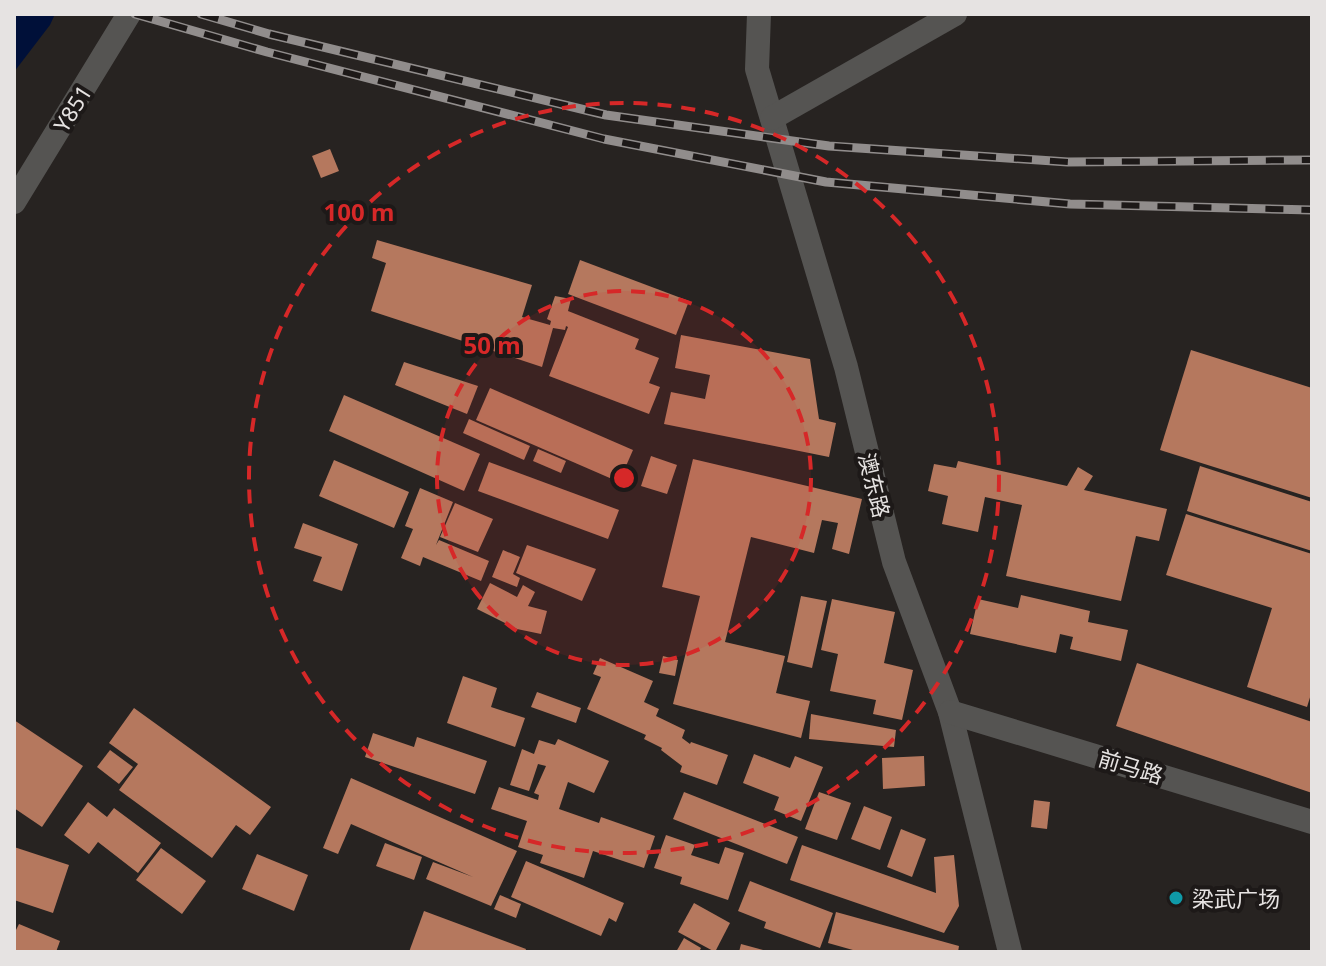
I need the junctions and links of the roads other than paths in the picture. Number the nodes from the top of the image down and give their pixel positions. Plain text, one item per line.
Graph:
1 (129, 14) edge
2 (759, 14) edge
3 (955, 14) edge
4 (772, 118) junction
5 (14, 202) edge
6 (950, 712) junction
7 (1312, 822) edge
8 (1010, 952) edge

1 - 5 street, Y851
2 - 4 street, 澳东路
3 - 4 street
4 - 6 street, 澳东路
6 - 7 street, 前马路
6 - 8 street, 澳东路

